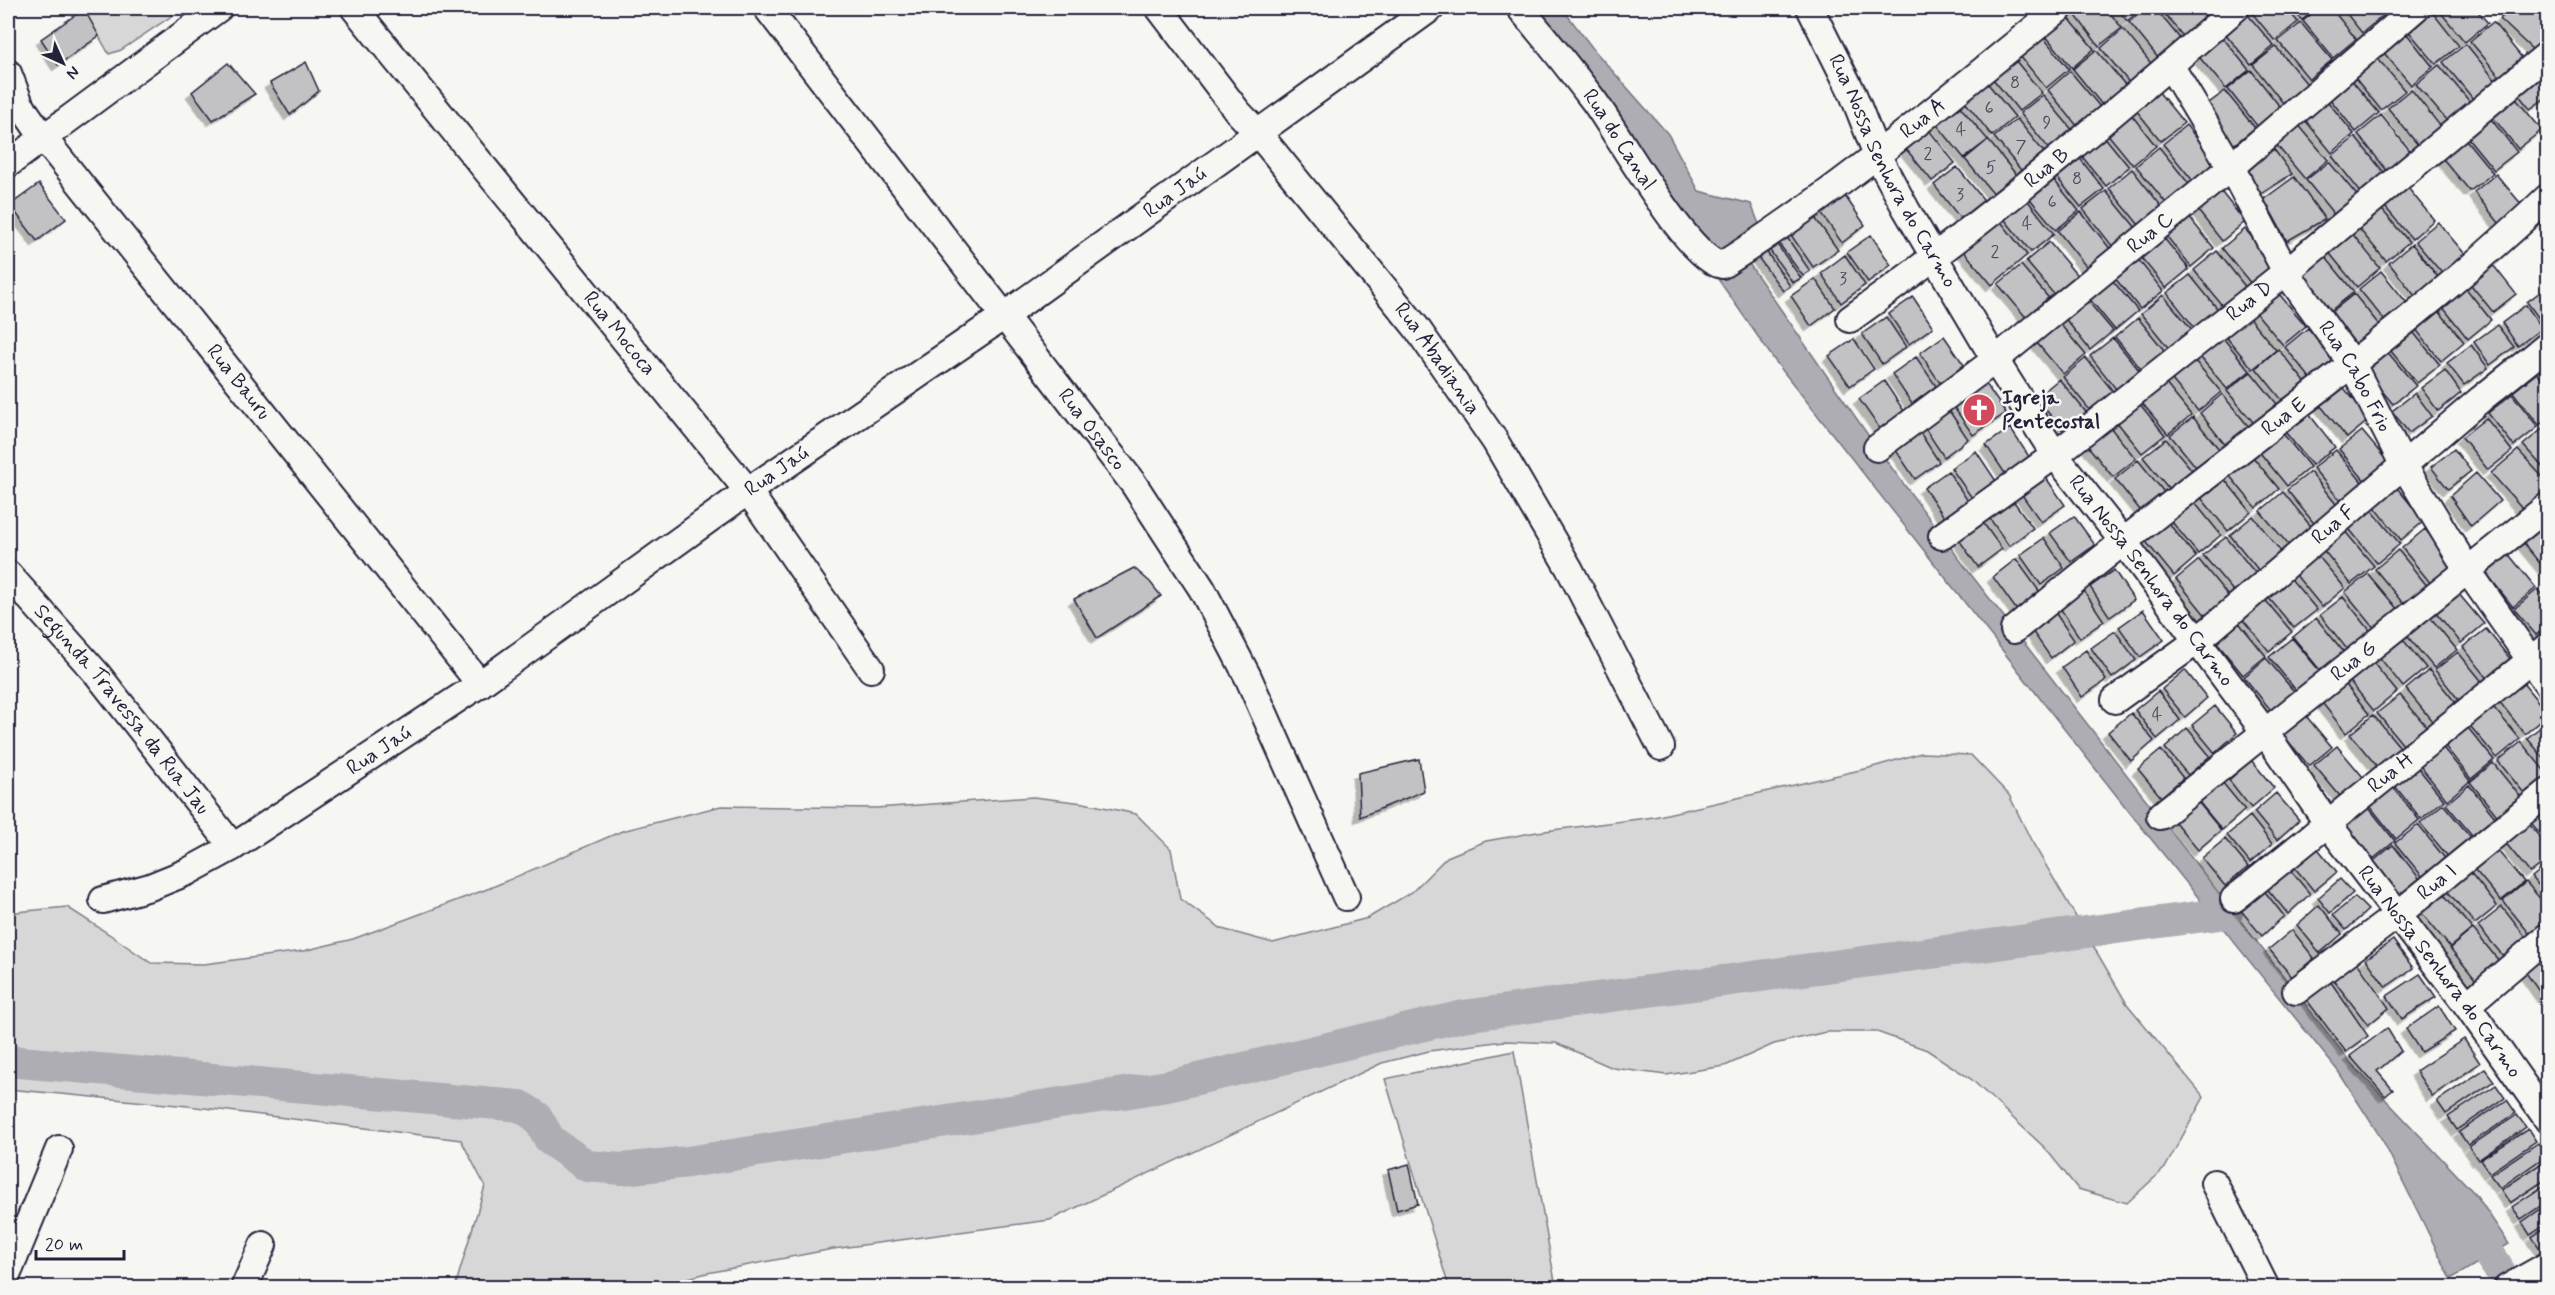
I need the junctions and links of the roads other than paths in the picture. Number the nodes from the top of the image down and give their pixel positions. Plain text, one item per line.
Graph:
1 (219, 8) edge
2 (354, 8) edge
3 (767, 8) edge
4 (1159, 8) edge
5 (1431, 8) edge
6 (1520, 8) edge
7 (1810, 8) edge
8 (2060, 8) edge
9 (2236, 8) edge
10 (2416, 8) edge
11 (2547, 54) edge
12 (2170, 65) junction
13 (8, 74) edge
14 (14, 104) edge
15 (1258, 133) junction
16 (42, 136) junction
17 (1877, 155) junction
18 (8, 164) edge
19 (2230, 167) junction
20 (2547, 197) edge
21 (1732, 258) joint
22 (1934, 259) junction
23 (2286, 272) junction
24 (1004, 316) junction
25 (1850, 319) dead end
26 (2547, 345) edge
27 (1995, 360) junction
28 (2352, 364) junction
29 (1877, 448) dead end
30 (2055, 455) junction
31 (2403, 466) junction
32 (748, 491) junction
33 (2547, 506) edge
34 (1942, 536) dead end
35 (2123, 540) junction
36 (2468, 571) junction
37 (8, 574) edge
38 (2014, 630) dead end
39 (2197, 641) junction
40 (2539, 653) edge
41 (871, 669) dead end
42 (480, 684) junction
43 (2547, 685) edge
44 (2115, 700) dead end
45 (2264, 731) junction
46 (1661, 747) dead end
47 (2547, 792) edge
48 (2160, 816) dead end
49 (2328, 824) junction
50 (233, 847) junction
51 (1346, 897) dead end
52 (2234, 899) dead end
53 (104, 900) dead end
54 (2397, 915) junction
55 (2547, 936) edge
56 (2295, 991) dead end
57 (2467, 1005) junction
58 (2547, 1120) edge
59 (59, 1149) dead end
60 (2214, 1183) dead end
61 (263, 1245) dead end
62 (2547, 1265) edge
63 (8, 1273) edge
64 (244, 1287) edge
65 (2266, 1287) edge
66 (2507, 1287) edge

1 - 16 street
2 - 32 street, Rua Mococa
3 - 24 street, Rua Osasco
4 - 15 street, Rua Abadiania
5 - 15 street, Rua Jaú
6 - 21 street, Rua do Canal
7 - 17 street, Rua Nossa Senhora do Carmo
8 - 17 street, Rua A
9 - 12 street, Rua B
10 - 19 street, Rua C
11 - 23 street, Rua D
12 - 19 street, Rua Cabo Frio
12 - 22 street, Rua B
13 - 14 street, Rua Bauru
14 - 16 street, Rua Bauru
15 - 24 street, Rua Jaú
15 - 46 street, Rua Abadiania
16 - 18 street
16 - 42 street, Rua Bauru
17 - 21 street, Rua A
17 - 22 street, Rua Nossa Senhora do Carmo
19 - 23 street, Rua Cabo Frio
19 - 27 street, Rua C
20 - 28 street, Rua E
22 - 25 street, Rua B
22 - 27 street, Rua Nossa Senhora do Carmo
23 - 28 street, Rua Cabo Frio
23 - 30 street, Rua D
24 - 32 street, Rua Jaú
24 - 51 street, Rua Osasco
26 - 31 street, Rua F
27 - 29 street, Rua C
27 - 30 street, Rua Nossa Senhora do Carmo
28 - 31 street, Rua Cabo Frio
28 - 35 street, Rua E
30 - 34 street, Rua D
30 - 35 street, Rua Nossa Senhora do Carmo
31 - 36 street, Rua Cabo Frio
31 - 39 street, Rua F
32 - 41 street, Rua Mococa
32 - 42 street, Rua Jaú
33 - 36 street, Rua G
35 - 38 street, Rua E
35 - 39 street, Rua Nossa Senhora do Carmo
36 - 40 street, Rua Cabo Frio
36 - 45 street, Rua G
37 - 50 street, Segunda Travessa da Rua Jau
39 - 44 street, Rua F
39 - 45 street, Rua Nossa Senhora do Carmo
40 - 43 street, Rua Cabo Frio
40 - 49 street, Rua H
42 - 50 street, Rua Jaú
45 - 48 street, Rua G
45 - 49 street, Rua Nossa Senhora do Carmo
47 - 54 street, Rua I
49 - 52 street, Rua H
49 - 54 street, Rua Nossa Senhora do Carmo
50 - 53 street, Rua Jaú
54 - 56 street, Rua I
54 - 57 street, Rua Nossa Senhora do Carmo
55 - 57 street
57 - 58 street, Rua Nossa Senhora do Carmo
59 - 63 street
60 - 65 street
61 - 64 street
62 - 66 street

